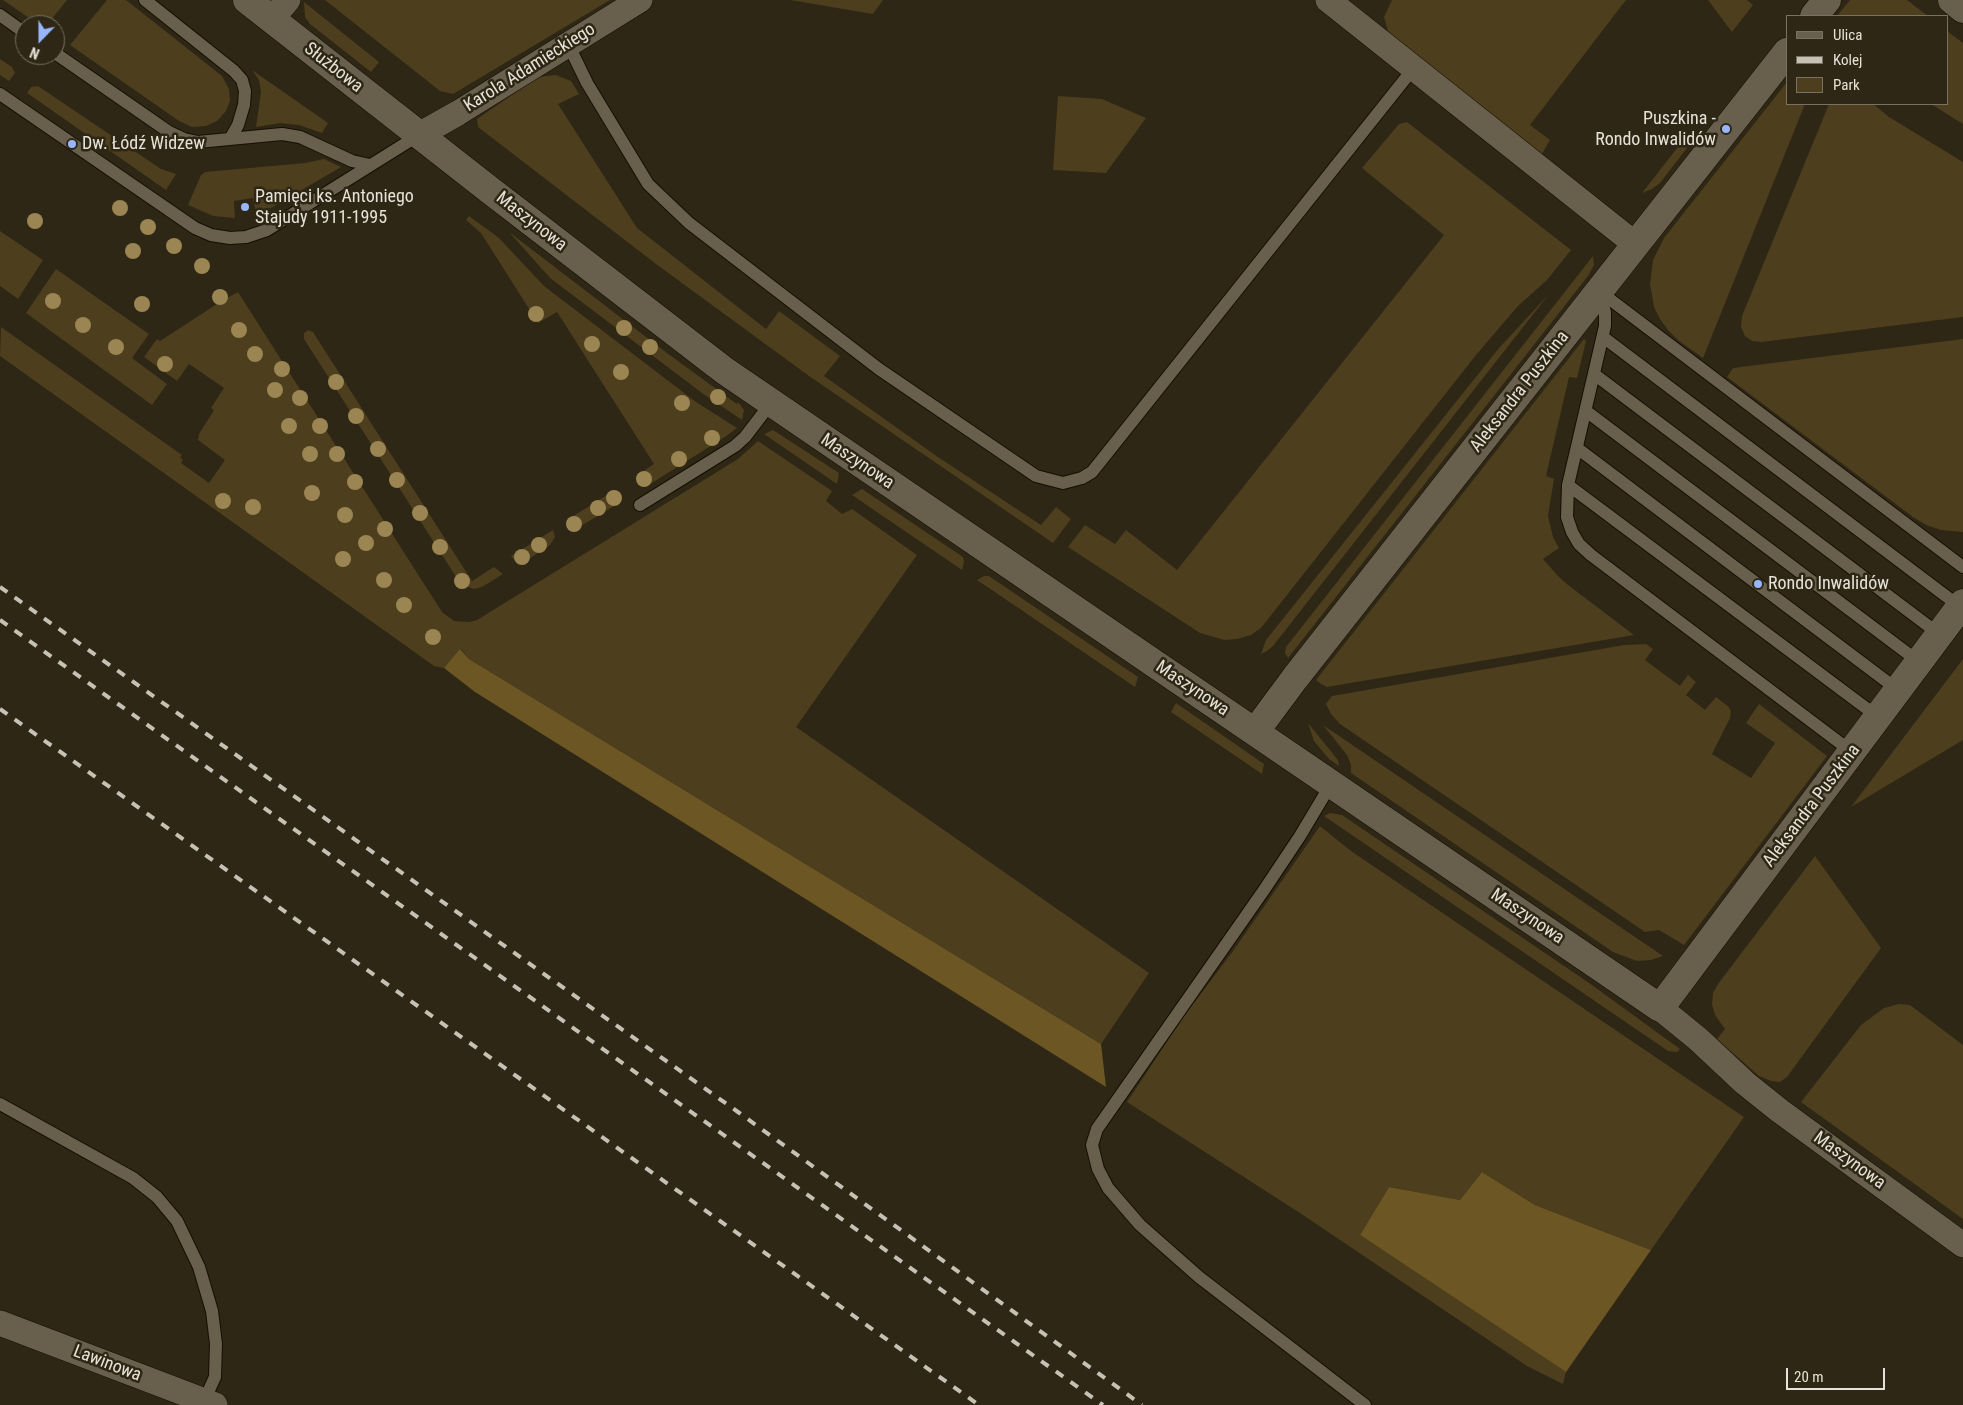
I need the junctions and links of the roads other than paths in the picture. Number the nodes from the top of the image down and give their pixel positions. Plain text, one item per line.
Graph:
1 (144, 0) edge
2 (247, 0) edge
3 (640, 0) edge
4 (1328, 0) edge
5 (1826, 0) edge
6 (1952, 0) edge
7 (280, 10) edge
8 (1963, 10) edge
9 (0, 15) edge
10 (1815, 15) edge
11 (15, 25) edge
12 (568, 44) junction
13 (1786, 53) edge
14 (65, 60) edge
15 (1413, 69) junction
16 (0, 94) edge
17 (419, 135) junction
18 (230, 140) junction
19 (370, 165) junction
20 (1636, 244) junction
21 (1599, 291) junction
22 (1603, 337) junction
23 (1594, 374) junction
24 (770, 403) junction
25 (1586, 411) junction
26 (1577, 448) junction
27 (1568, 484) junction
28 (640, 505) dead end
29 (1963, 567) edge
30 (1962, 606) edge
31 (1939, 634) junction
32 (1918, 662) junction
33 (1898, 690) junction
34 (1878, 717) junction
35 (1255, 732) junction
36 (1852, 752) junction
37 (1331, 784) junction
38 (1660, 1008) junction
39 (0, 1104) edge
40 (1963, 1245) edge
41 (0, 1323) edge
42 (210, 1403) edge
43 (1365, 1405) edge

1 - 18 lane
2 - 7 street, Służbowa
3 - 12 street, Karola Adamieckiego
4 - 15 street
5 - 10 street
6 - 8 street
7 - 17 street, Służbowa
9 - 11 lane
12 - 15 lane
12 - 17 street, Karola Adamieckiego
13 - 20 street, Aleksandra Puszkina
14 - 18 lane
15 - 20 street
16 - 19 lane
17 - 19 lane
17 - 24 street, Maszynowa
18 - 19 lane
20 - 21 street, Aleksandra Puszkina
21 - 22 lane
21 - 29 lane
21 - 35 street, Aleksandra Puszkina
22 - 23 lane
22 - 30 lane
23 - 25 lane
23 - 31 lane
24 - 28 lane
24 - 35 street, Maszynowa
25 - 26 lane
25 - 32 lane
26 - 27 lane
26 - 33 lane
27 - 34 lane
27 - 36 lane
30 - 31 street, Aleksandra Puszkina
31 - 32 street, Aleksandra Puszkina
32 - 33 street, Aleksandra Puszkina
33 - 34 street, Aleksandra Puszkina
34 - 36 street, Aleksandra Puszkina
35 - 37 street, Maszynowa
36 - 38 street, Aleksandra Puszkina
37 - 38 street, Maszynowa
37 - 43 lane
38 - 40 street, Maszynowa
39 - 42 lane
41 - 42 street, Lawinowa

